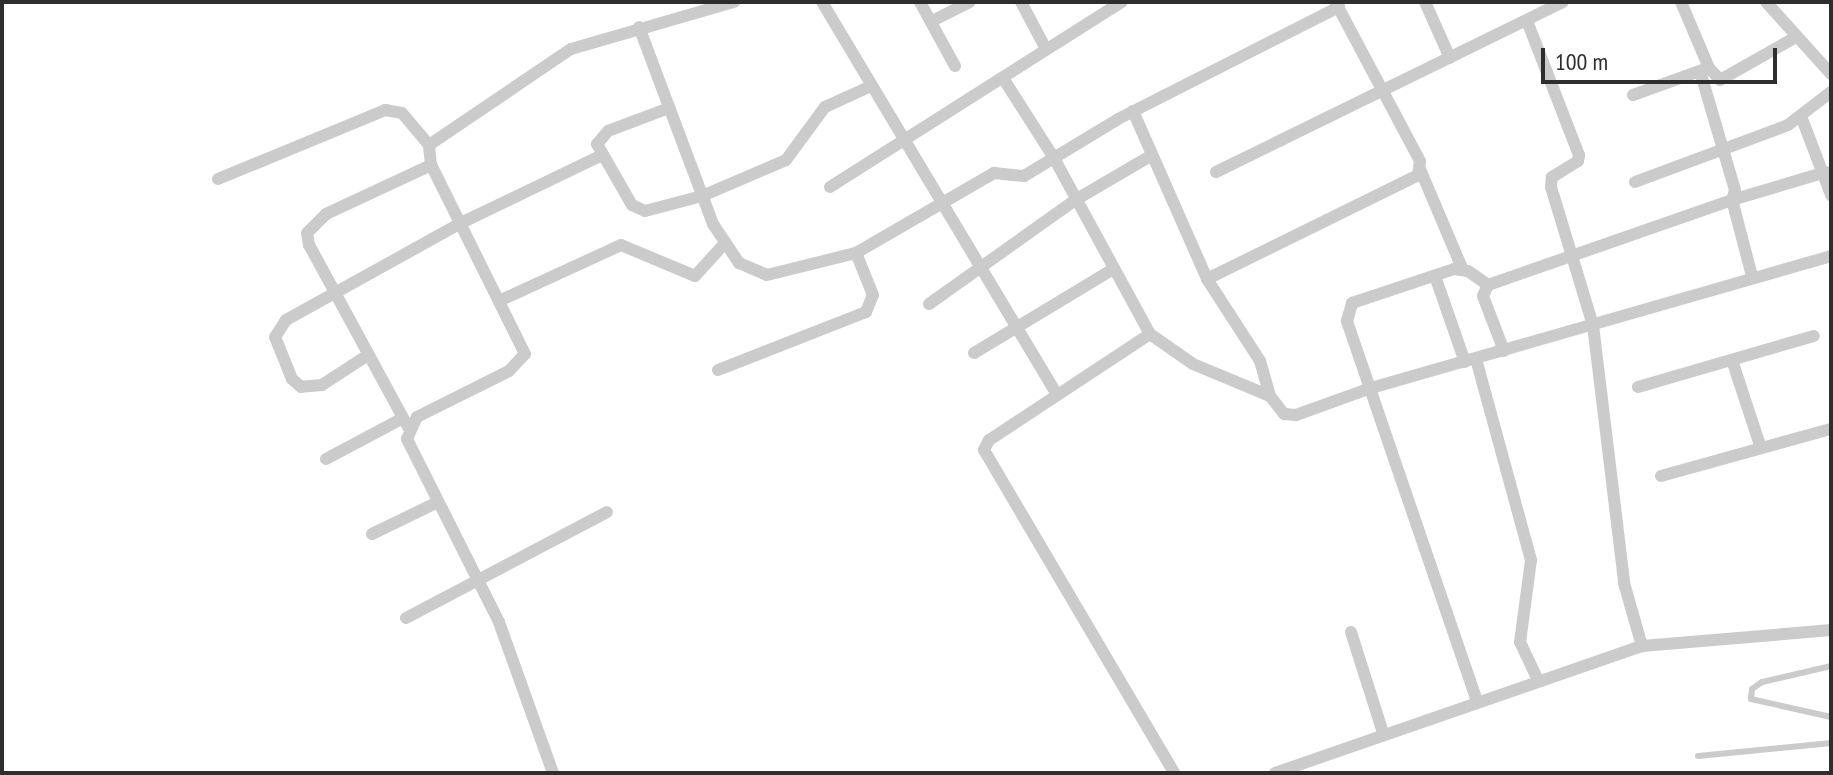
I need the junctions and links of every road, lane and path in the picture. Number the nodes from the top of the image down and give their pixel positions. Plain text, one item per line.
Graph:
1 (734, 2) edge
2 (822, 2) edge
3 (920, 2) edge
4 (970, 2) edge
5 (1021, 2) edge
6 (1122, 2) edge
7 (1425, 2) edge
8 (1563, 2) edge
9 (1681, 2) edge
10 (1766, 2) edge
11 (719, 4) edge
12 (1337, 5) edge
13 (932, 21) junction
14 (1527, 21) junction
15 (639, 27) junction
16 (1796, 37) junction
17 (1046, 49) junction
18 (1450, 58) junction
19 (955, 66) dead end
20 (1704, 69) junction
21 (1831, 74) edge
22 (1003, 78) junction
23 (871, 86) junction
24 (1831, 92) edge
25 (1382, 93) junction
26 (1633, 95) dead end
27 (669, 108) junction
28 (1133, 111) junction
29 (1801, 116) junction
30 (904, 144) junction
31 (429, 145) junction
32 (1722, 153) junction
33 (602, 155) junction
34 (1152, 155) junction
35 (1054, 158) junction
36 (431, 165) junction
37 (1420, 169) junction
38 (1216, 172) dead end
39 (1826, 172) junction
40 (218, 179) dead end
41 (1635, 182) dead end
42 (830, 187) dead end
43 (1831, 195) edge
44 (702, 196) junction
45 (1077, 199) junction
46 (1732, 200) junction
47 (939, 204) junction
48 (461, 223) junction
49 (725, 243) junction
50 (856, 253) junction
51 (1572, 256) junction
52 (1831, 256) edge
53 (981, 266) junction
54 (1462, 268) junction
55 (1113, 269) junction
56 (1435, 276) junction
57 (1752, 276) junction
58 (1207, 279) junction
59 (1488, 285) junction
60 (334, 294) junction
61 (501, 300) junction
62 (929, 304) dead end
63 (1593, 325) junction
64 (1018, 327) junction
65 (1150, 334) junction
66 (1814, 336) dead end
67 (1504, 351) junction
68 (974, 353) dead end
69 (368, 355) junction
70 (1470, 360) junction
71 (1732, 360) junction
72 (718, 370) dead end
73 (1638, 387) dead end
74 (1371, 388) junction
75 (1057, 394) junction
76 (1270, 396) junction
77 (406, 423) junction
78 (1831, 429) edge
79 (1761, 448) junction
80 (326, 459) dead end
81 (1661, 476) dead end
82 (438, 502) junction
83 (607, 512) dead end
84 (372, 534) dead end
85 (479, 582) junction
86 (406, 618) dead end
87 (1831, 630) edge
88 (1351, 632) dead end
89 (1642, 646) junction
90 (1831, 666) edge
91 (1538, 680) junction
92 (1477, 701) junction
93 (1831, 717) edge
94 (1383, 733) junction
95 (1831, 743) edge
96 (1698, 756) dead end
97 (553, 773) edge
98 (1174, 773) edge
99 (1275, 773) edge

1 - 11 street
2 - 23 street
3 - 13 street
4 - 13 street
5 - 17 street
6 - 17 street
7 - 18 street
8 - 14 street
9 - 20 street
10 - 16 street
11 - 15 street
12 - 25 street
12 - 28 street
13 - 19 street
14 - 18 street
14 - 51 street
15 - 27 street
15 - 31 street
16 - 20 street
16 - 21 street
17 - 22 street
18 - 25 street
20 - 26 street
20 - 32 street
22 - 30 street
22 - 35 street
23 - 30 street
23 - 44 street
24 - 29 street
25 - 37 street
25 - 38 street
27 - 33 street
27 - 44 street
28 - 34 street
28 - 35 street
29 - 32 street
29 - 39 street
30 - 42 street
30 - 47 street
31 - 36 street
31 - 40 street
32 - 41 street
32 - 46 street
33 - 44 street
33 - 48 street
34 - 45 street
34 - 58 street
35 - 45 street
35 - 47 street
36 - 48 street
36 - 60 street
37 - 54 street
37 - 58 street
39 - 43 street
39 - 46 street
44 - 49 street
45 - 53 street
45 - 55 street
46 - 51 street
46 - 57 street
47 - 50 street
47 - 53 street
48 - 60 street
48 - 61 street
49 - 50 street
49 - 61 street
50 - 72 street
51 - 59 street
51 - 63 street
52 - 57 street
53 - 62 street
53 - 64 street
54 - 56 street
54 - 59 street
55 - 64 street
55 - 65 street
56 - 70 street
56 - 74 street
57 - 63 street
58 - 76 street
59 - 67 street
60 - 69 street
60 - 69 street
61 - 77 street
63 - 67 street
63 - 89 street
64 - 68 street
64 - 75 street
65 - 75 street
65 - 76 street
66 - 71 street
67 - 70 street
69 - 77 street
70 - 74 street
70 - 91 street
71 - 73 street
71 - 79 street
74 - 76 street
74 - 92 street
75 - 98 street
77 - 80 street
77 - 82 street
78 - 79 street
79 - 81 street
82 - 84 street
82 - 85 street
83 - 85 street
85 - 86 street
85 - 97 street
87 - 89 street
88 - 94 street
89 - 91 street
90 - 93 lane
91 - 92 street
92 - 94 street
94 - 99 street
95 - 96 lane

